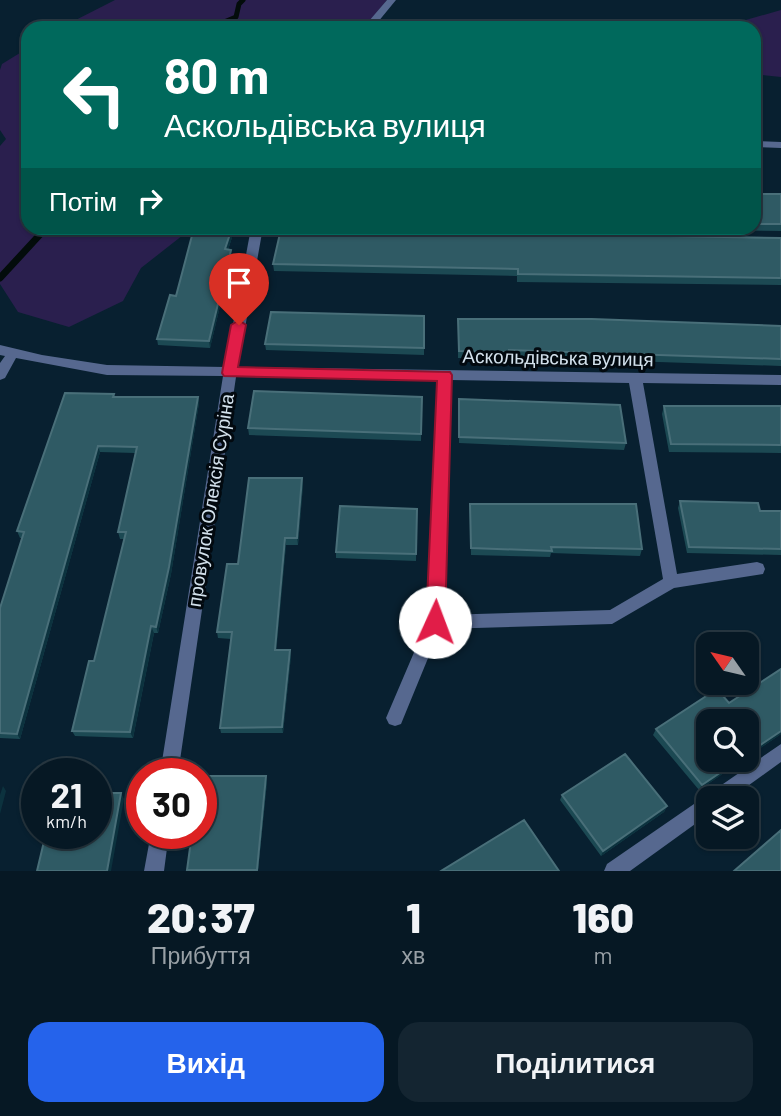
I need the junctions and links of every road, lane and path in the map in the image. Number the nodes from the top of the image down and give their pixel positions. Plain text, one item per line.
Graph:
1 (391, 0) edge
2 (374, 21) edge
3 (761, 144) edge
4 (781, 145) edge
5 (256, 235) edge
6 (6, 352) edge
7 (230, 373) junction
8 (0, 375) edge
9 (445, 375) junction
10 (635, 378) junction
11 (781, 380) edge
12 (757, 569) dead end
13 (671, 582) junction
14 (435, 622) junction
15 (395, 718) dead end
16 (781, 752) edge
17 (171, 758) edge
18 (733, 786) edge
19 (696, 812) edge
20 (157, 849) edge
21 (154, 871) edge
22 (614, 871) edge

1 - 2 street
3 - 4 street
5 - 7 street, провулок Олексія Суріна
6 - 7 street, Аскольдівська вулиця
6 - 8 street
7 - 9 street, Аскольдівська вулиця
7 - 17 street, провулок Олексія Суріна
9 - 10 street, Аскольдівська вулиця
9 - 14 street
10 - 11 street, Аскольдівська вулиця
10 - 13 street
12 - 13 street
13 - 14 street
14 - 15 street
16 - 18 street
19 - 22 street
20 - 21 street

